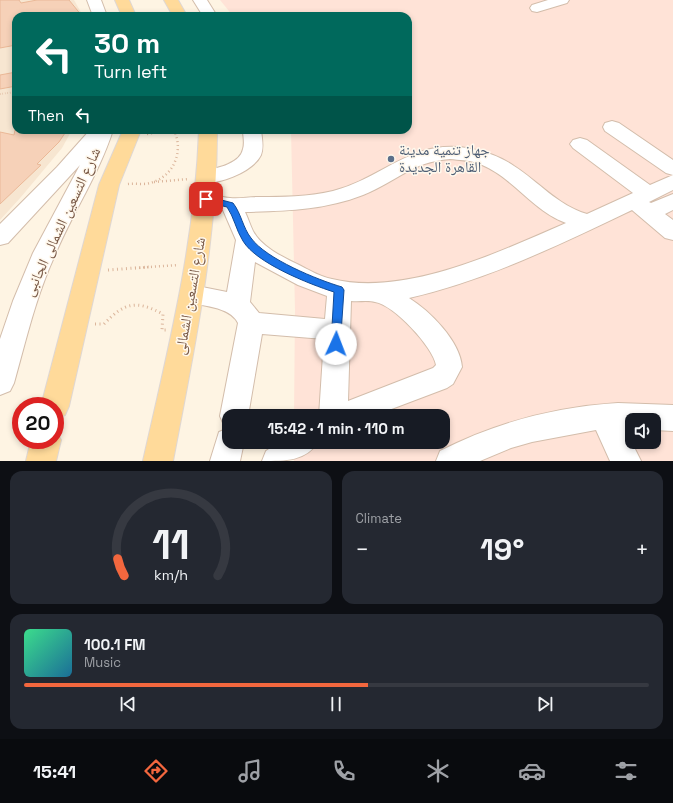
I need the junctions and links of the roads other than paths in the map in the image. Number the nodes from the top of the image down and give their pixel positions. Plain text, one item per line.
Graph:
1 (94, 0) edge
2 (122, 0) edge
3 (171, 0) edge
4 (200, 0) edge
5 (562, 0) edge
6 (538, 8) dead end
7 (98, 12) edge
8 (127, 12) edge
9 (178, 12) edge
10 (208, 12) edge
11 (612, 128) dead end
12 (97, 134) edge
13 (102, 134) edge
14 (130, 134) edge
15 (208, 134) edge
16 (252, 134) edge
17 (580, 144) dead end
18 (673, 170) edge
19 (673, 182) edge
20 (206, 188) junction
21 (673, 201) edge
22 (644, 202) junction
23 (230, 205) junction
24 (557, 210) junction
25 (588, 222) junction
26 (673, 232) edge
27 (565, 233) junction
28 (0, 237) edge
29 (247, 240) junction
30 (339, 290) junction
31 (379, 292) junction
32 (192, 294) junction
33 (244, 314) junction
34 (337, 330) junction
35 (2, 373) edge
36 (57, 397) edge
37 (235, 409) edge
38 (333, 409) edge
39 (360, 409) edge
40 (604, 418) junction
41 (673, 418) edge
42 (44, 449) edge
43 (228, 449) edge
44 (293, 449) edge
45 (41, 461) edge
46 (158, 461) edge
47 (226, 461) edge
48 (277, 461) edge
49 (451, 461) edge
50 (626, 461) edge

1 - 7 street
2 - 8 main road
3 - 9 main road
4 - 10 street
5 - 6 street
11 - 18 street
12 - 28 street
13 - 35 street, شارع التسعين الشمالى الجانبى
14 - 36 main road
15 - 20 main road, شارع التسعين الشمالى
16 - 20 street
17 - 22 street
19 - 22 street
20 - 23 street
20 - 32 main road, شارع التسعين الشمالى
21 - 22 street
22 - 25 street
22 - 26 street
23 - 24 street
23 - 29 street
24 - 25 street
24 - 27 street
25 - 27 street
27 - 31 street
29 - 30 street
29 - 33 street
30 - 31 street
30 - 34 street
31 - 39 street
32 - 33 street
32 - 46 main road, شارع التسعين الشمالى
33 - 34 street
33 - 37 street
34 - 38 street
40 - 41 street
40 - 49 street
40 - 50 street
42 - 45 main road
43 - 47 street
44 - 48 street

